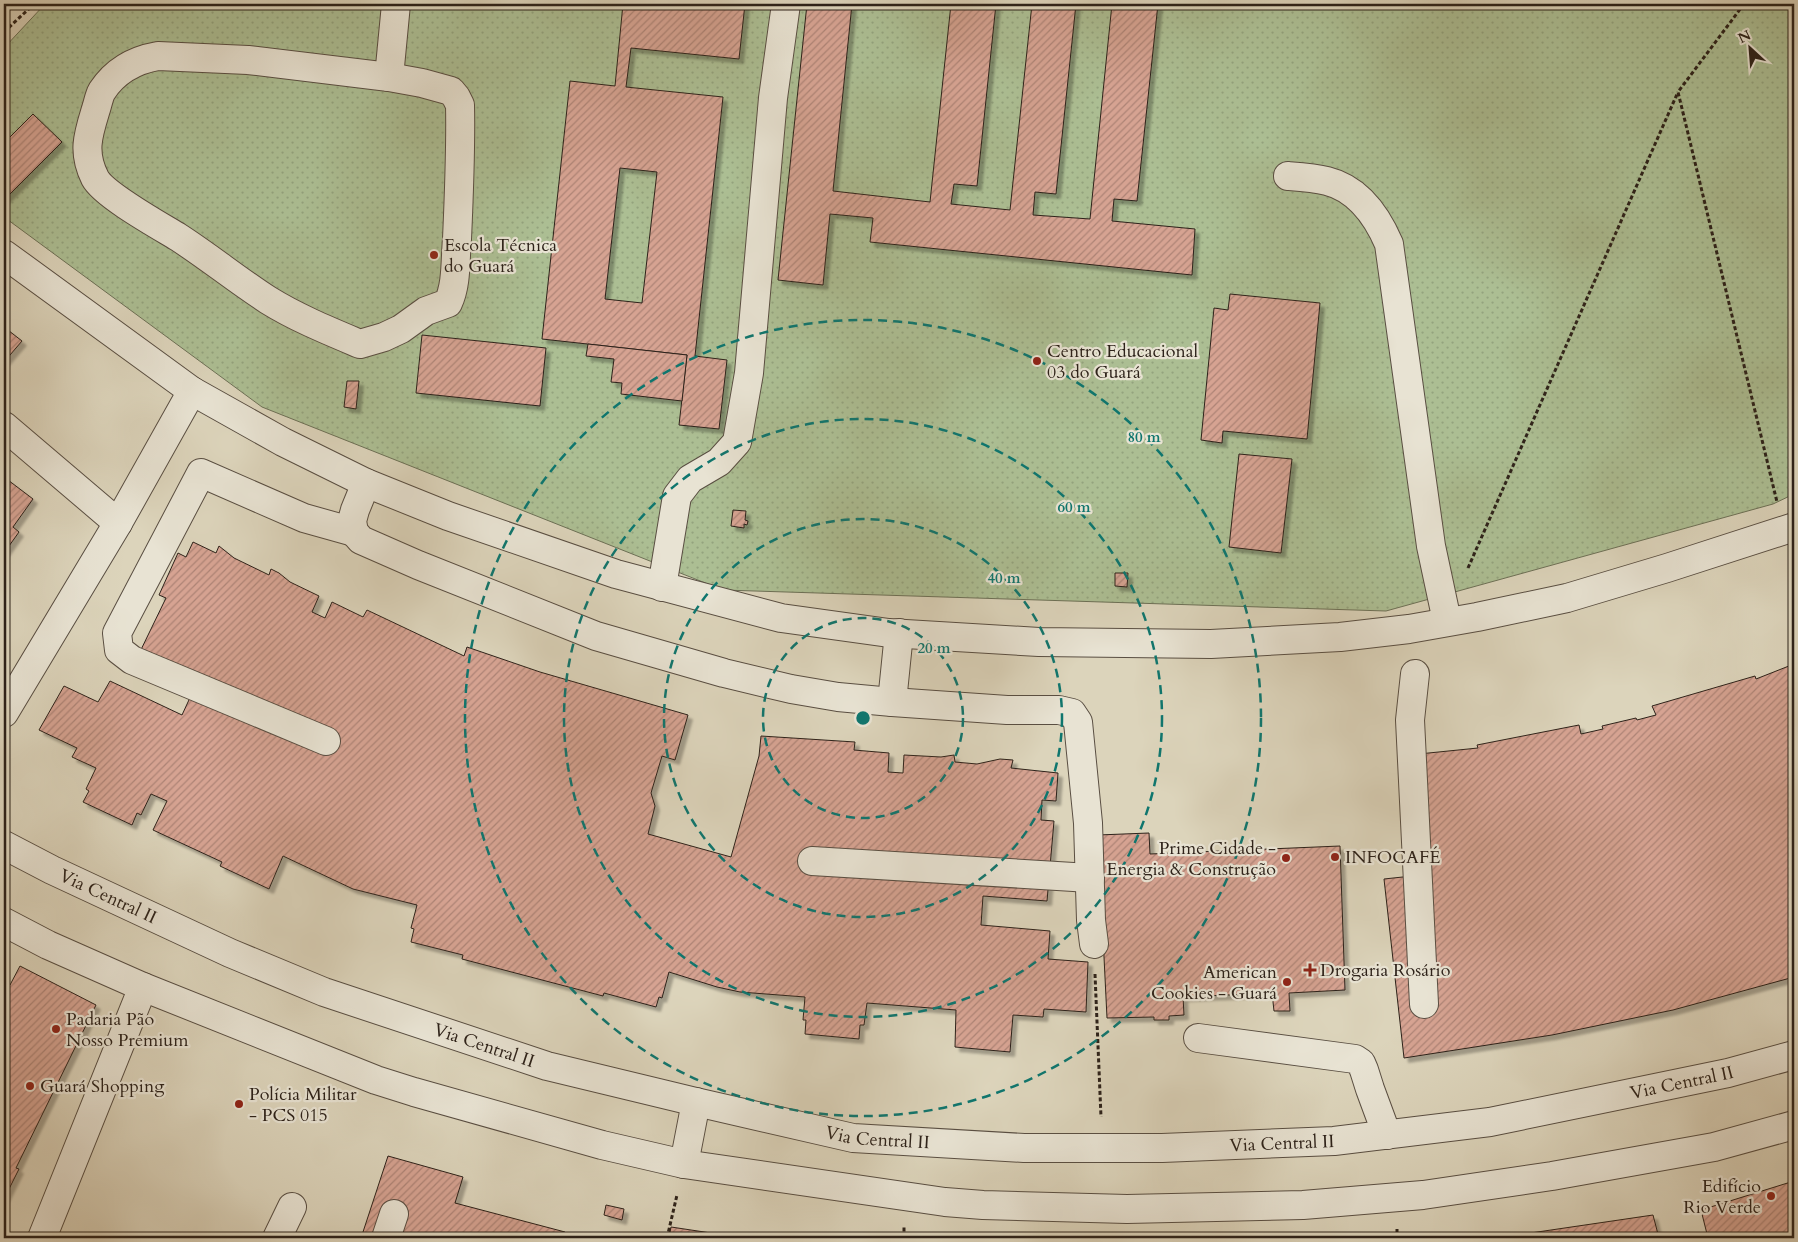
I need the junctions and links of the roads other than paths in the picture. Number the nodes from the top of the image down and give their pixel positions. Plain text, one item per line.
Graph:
1 (396, 4) edge
2 (786, 4) edge
3 (389, 78) junction
4 (1288, 176) dead end
5 (4, 254) edge
6 (192, 391) junction
7 (4, 426) edge
8 (366, 483) junction
9 (118, 523) junction
10 (1789, 529) edge
11 (354, 532) junction
12 (662, 587) junction
13 (1447, 621) junction
14 (899, 633) junction
15 (1415, 674) dead end
16 (892, 702) junction
17 (4, 713) edge
18 (326, 741) dead end
19 (4, 845) edge
20 (812, 861) dead end
21 (1090, 878) junction
22 (4, 922) edge
23 (1094, 944) road end
24 (143, 987) junction
25 (1424, 1004) dead end
26 (1198, 1038) dead end
27 (1794, 1055) edge
28 (696, 1102) junction
29 (1794, 1125) edge
30 (1387, 1135) junction
31 (684, 1164) junction
32 (292, 1207) dead end
33 (42, 1238) edge
34 (277, 1238) edge

1 - 3 street
2 - 12 street
3 - 3 street
4 - 13 street
5 - 6 street
6 - 8 street
6 - 9 street
7 - 9 street
8 - 11 street
8 - 12 street
9 - 17 street
10 - 13 street
11 - 16 street
11 - 18 street
12 - 14 street
13 - 14 street
14 - 16 street
15 - 25 street
16 - 21 street
19 - 28 street, Via Central II
20 - 21 street
21 - 23 street
22 - 24 street
24 - 31 street
24 - 33 street
26 - 30 street
27 - 30 street, Via Central II
28 - 30 street, Via Central II
28 - 31 street
29 - 31 street
32 - 34 street

